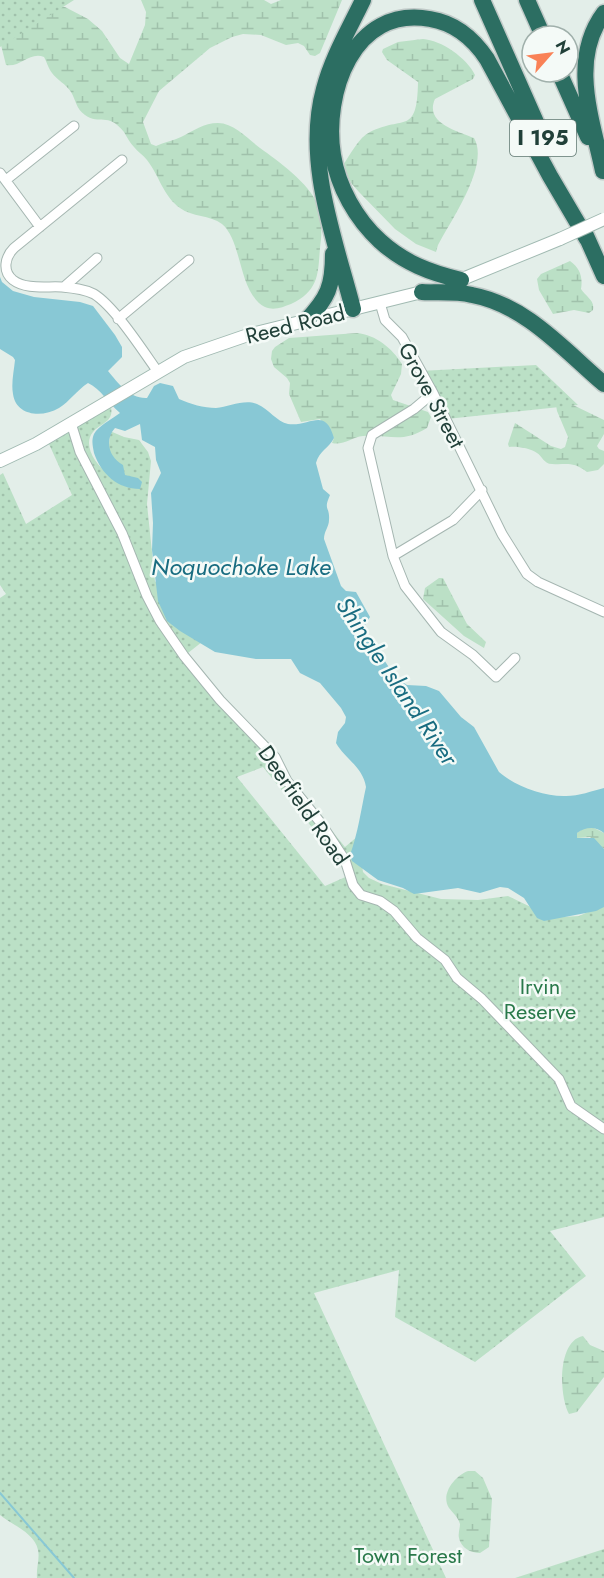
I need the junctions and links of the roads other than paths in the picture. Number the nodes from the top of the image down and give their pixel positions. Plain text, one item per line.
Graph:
1 (363, 0) edge
2 (482, 0) edge
3 (527, 0) edge
4 (604, 13) edge
5 (538, 24) edge
6 (564, 84) edge
7 (74, 126) dead end
8 (122, 160) dead end
9 (604, 172) edge
10 (3, 176) edge
11 (604, 219) edge
12 (40, 227) junction
13 (333, 235) junction
14 (587, 239) junction
15 (97, 258) dead end
16 (189, 261) dead end
17 (604, 276) edge
18 (461, 280) junction
19 (64, 287) junction
20 (422, 292) junction
21 (380, 303) junction
22 (353, 309) junction
23 (118, 319) junction
24 (306, 321) junction
25 (158, 372) junction
26 (604, 384) edge
27 (433, 393) junction
28 (71, 423) junction
29 (0, 461) edge
30 (482, 490) junction
31 (393, 556) junction
32 (604, 612) edge
33 (515, 658) dead end
34 (604, 1129) edge

1 - 13 highway
2 - 14 highway, I 195
3 - 5 highway
4 - 9 highway
6 - 9 highway, I 195
7 - 10 street
8 - 12 street
10 - 12 street
11 - 18 street, Reed Road, bridge
12 - 19 street
13 - 22 highway
13 - 24 highway
14 - 17 highway, I 195
14 - 18 highway
15 - 19 street
16 - 23 street
18 - 20 street, Reed Road
19 - 23 street
20 - 21 street, Reed Road
20 - 26 highway
21 - 22 street, Reed Road
21 - 27 street, Grove Street
22 - 24 street, Reed Road
23 - 25 street
24 - 25 street, Reed Road
25 - 28 street, Reed Road
27 - 30 street, Grove Street
27 - 31 street
28 - 29 street, Reed Road
28 - 34 street, Deerfield Road
30 - 31 street
30 - 32 street, Grove Street
31 - 33 street

